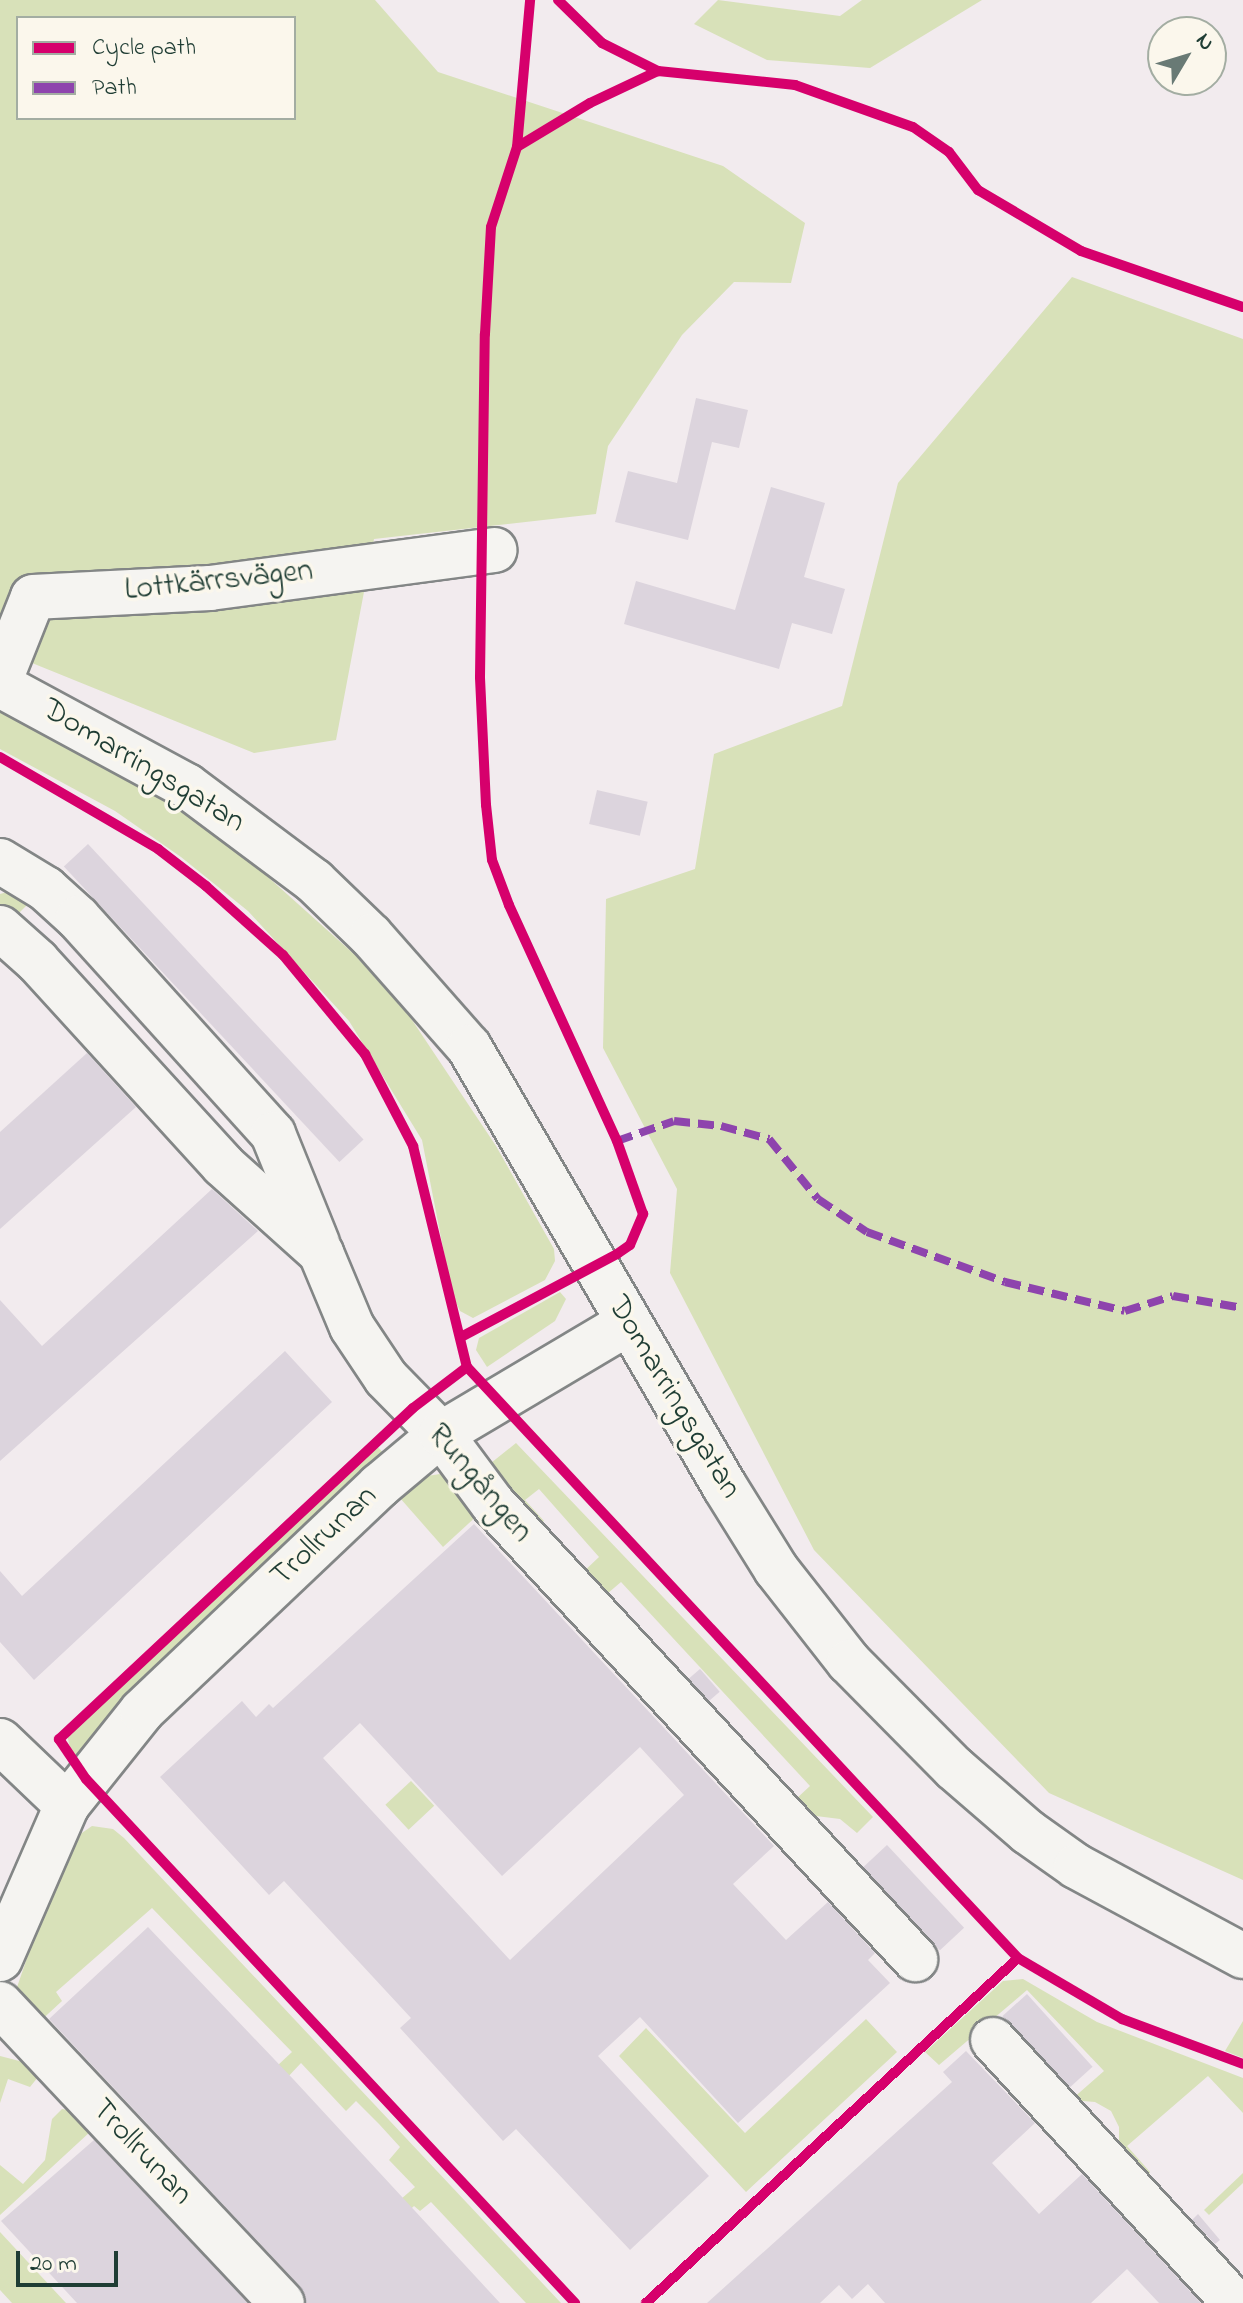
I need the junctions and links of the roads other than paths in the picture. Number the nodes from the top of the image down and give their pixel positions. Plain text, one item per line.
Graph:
1 (494, 550) dead end
2 (0, 683) edge
3 (0, 861) edge
4 (0, 928) edge
5 (321, 1253) junction
6 (628, 1323) junction
7 (441, 1434) junction
8 (0, 1741) edge
9 (67, 1805) junction
10 (1243, 1956) edge
11 (0, 1959) edge
12 (915, 1959) dead end
13 (0, 2004) edge
14 (993, 2040) dead end
15 (282, 2303) edge
16 (1235, 2303) edge

1 - 2 street, Lottkärrsvägen
2 - 6 street, Domarringsgatan
3 - 5 street
4 - 5 street, Rungången
5 - 7 street, Rungången
6 - 7 street, Trollrunan
6 - 10 street, Domarringsgatan
7 - 9 street, Trollrunan
7 - 12 street, Rungången
8 - 9 street
9 - 11 street, Trollrunan
13 - 15 street, Trollrunan
14 - 16 street

